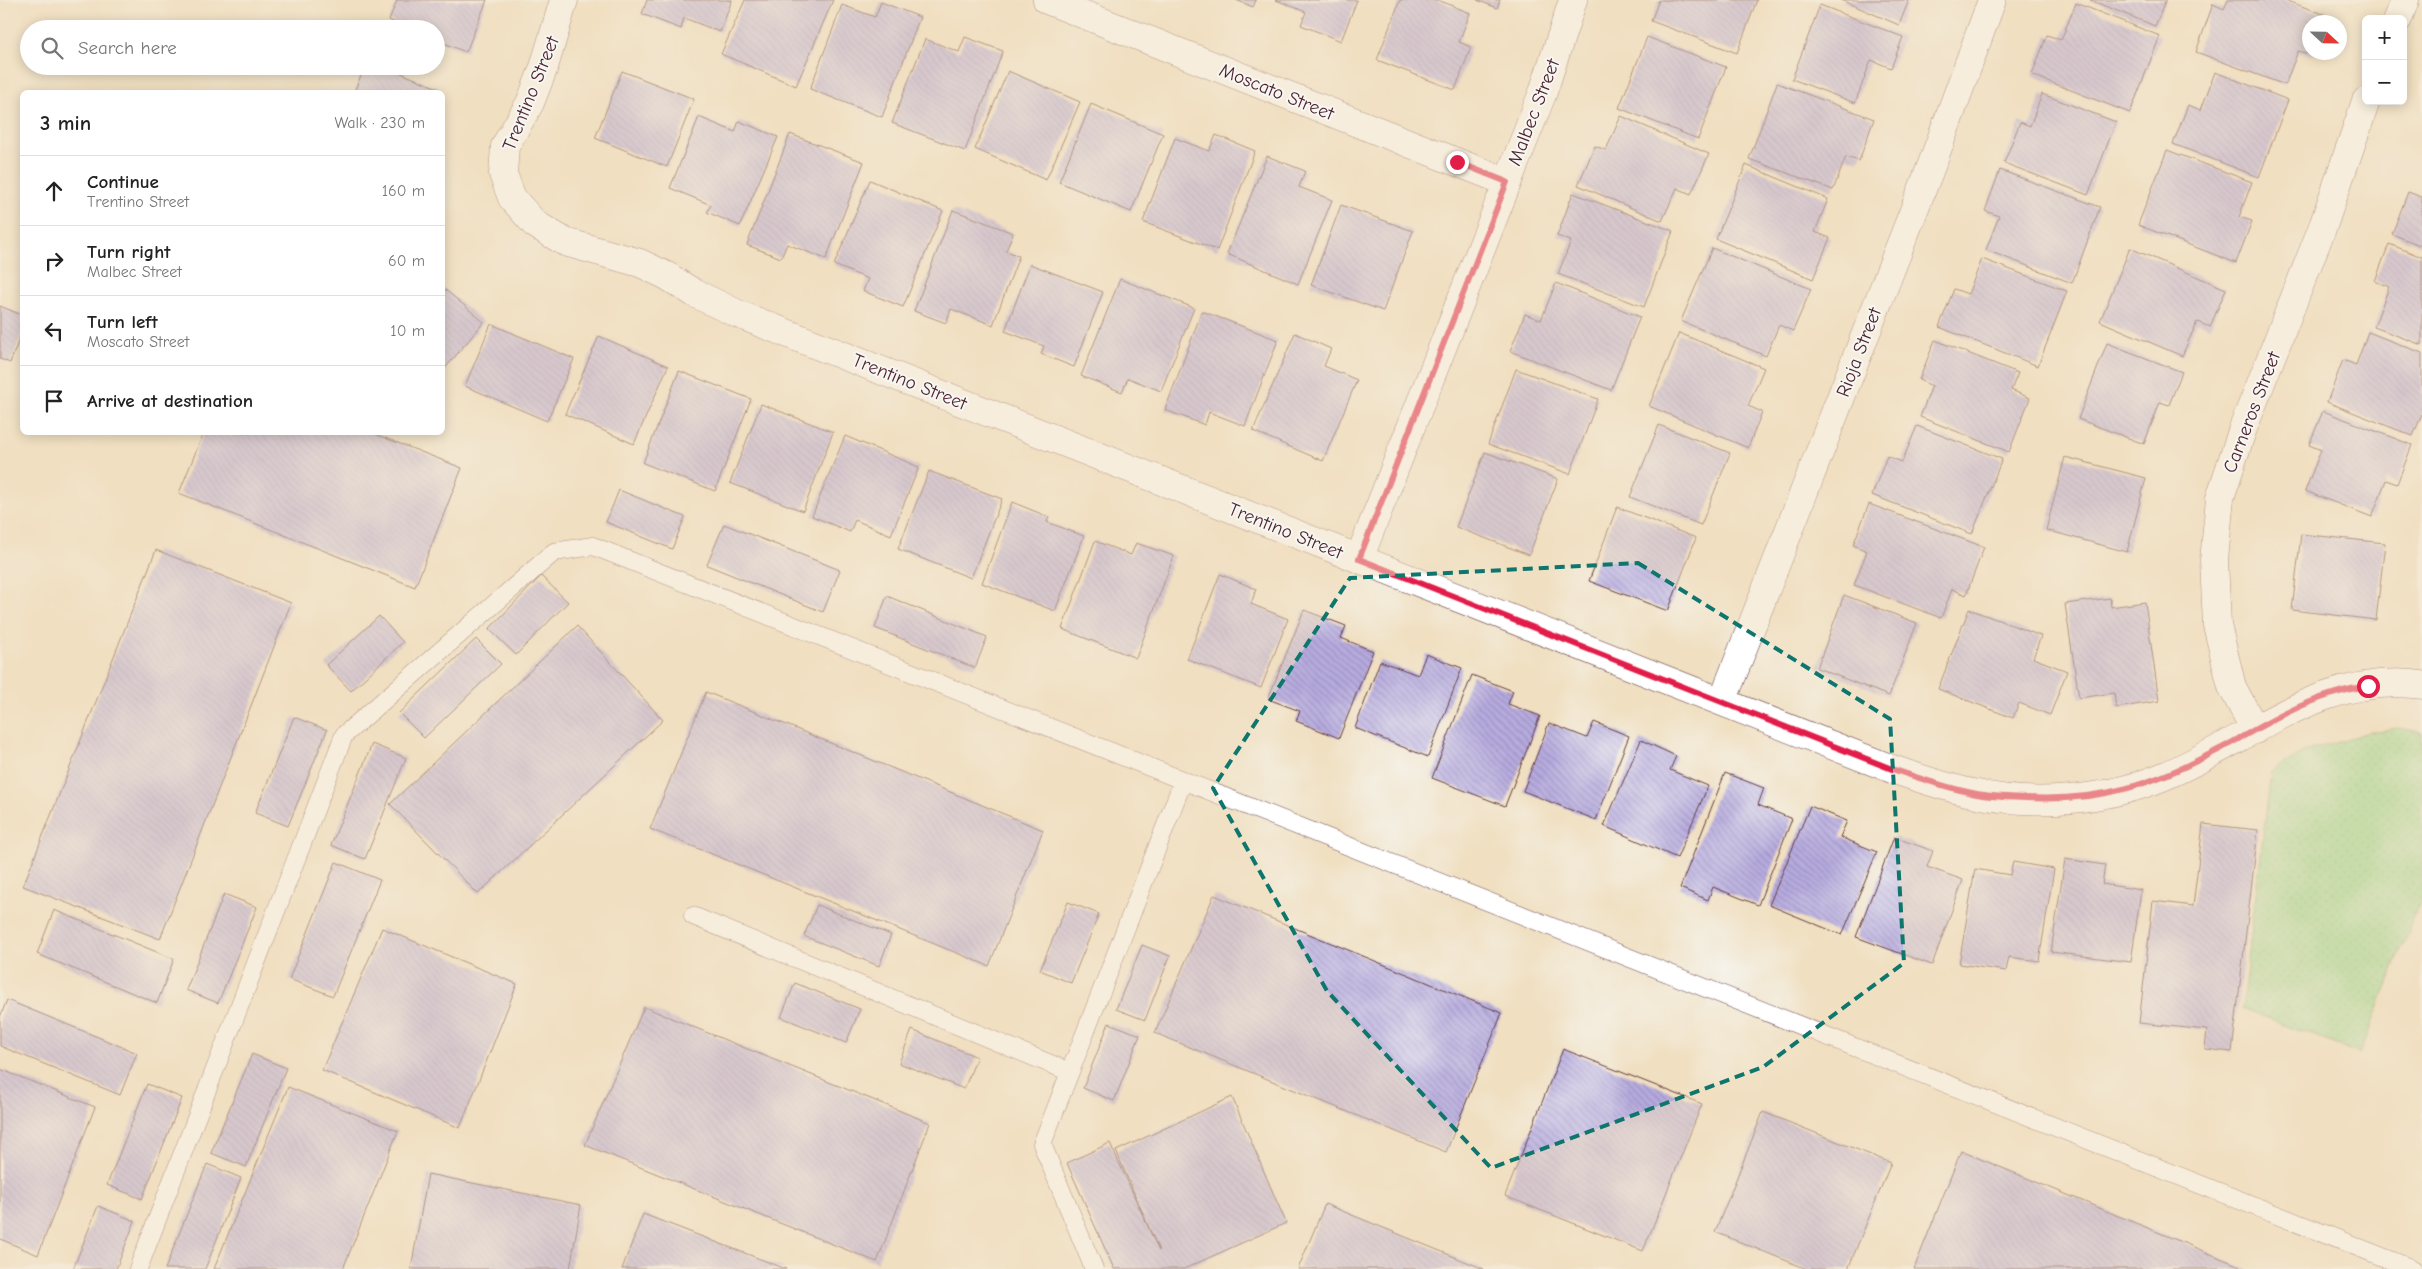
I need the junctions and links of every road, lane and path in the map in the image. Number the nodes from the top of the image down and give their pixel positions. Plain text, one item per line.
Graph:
1 (564, 0) edge
2 (1047, 0) edge
3 (1573, 0) edge
4 (1992, 0) edge
5 (2405, 0) edge
6 (2399, 15) edge
7 (2365, 105) edge
8 (1507, 182) junction
9 (1359, 559) junction
10 (2422, 685) edge
11 (1722, 702) junction
12 (2255, 730) junction
13 (1184, 781) junction
14 (693, 916) dead end
15 (1070, 1072) junction
16 (138, 1269) edge
17 (1094, 1269) edge
18 (2413, 1269) edge

1 - 9 street, Trentino Street
2 - 8 street, Moscato Street
3 - 8 street, Malbec Street
4 - 11 street, Rioja Street
5 - 6 street
7 - 12 street, Carneros Street
8 - 9 street, Malbec Street
9 - 11 street, Trentino Street
10 - 12 street, Trentino Street
11 - 12 street, Trentino Street
13 - 15 lane
13 - 16 lane
13 - 18 lane
14 - 15 lane
15 - 17 lane

